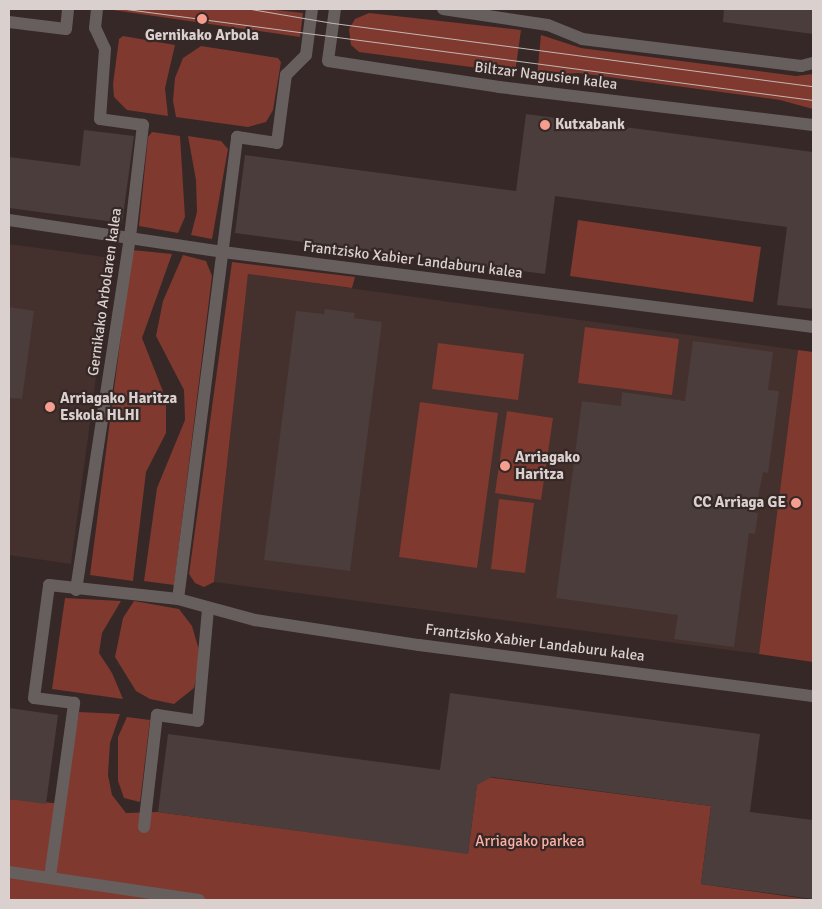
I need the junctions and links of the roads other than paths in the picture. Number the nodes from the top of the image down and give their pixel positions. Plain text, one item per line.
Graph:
1 (68, 9) edge
2 (97, 9) edge
3 (312, 9) edge
4 (335, 9) edge
5 (443, 9) edge
6 (9, 22) edge
7 (813, 64) edge
8 (813, 125) edge
9 (9, 220) edge
10 (130, 238) junction
11 (223, 252) junction
12 (813, 326) edge
13 (76, 590) junction
14 (178, 599) junction
15 (208, 608) junction
16 (813, 696) edge
17 (144, 827) dead end
18 (9, 872) edge
19 (50, 877) junction
20 (199, 900) edge

1 - 6 street
2 - 10 street, Gernikako Arbolaren kalea
3 - 11 street
4 - 8 street, Biltzar Nagusien kalea
5 - 7 street
9 - 10 street, Frantzisko Xabier Landaburu kalea
10 - 11 street, Frantzisko Xabier Landaburu kalea
10 - 13 street, Gernikako Arbolaren kalea
11 - 12 street, Frantzisko Xabier Landaburu kalea
11 - 14 street
13 - 14 street, Frantzisko Xabier Landaburu kalea
13 - 19 street
14 - 15 street, Frantzisko Xabier Landaburu kalea
15 - 16 street, Frantzisko Xabier Landaburu kalea
15 - 17 street
18 - 19 street
19 - 20 street

